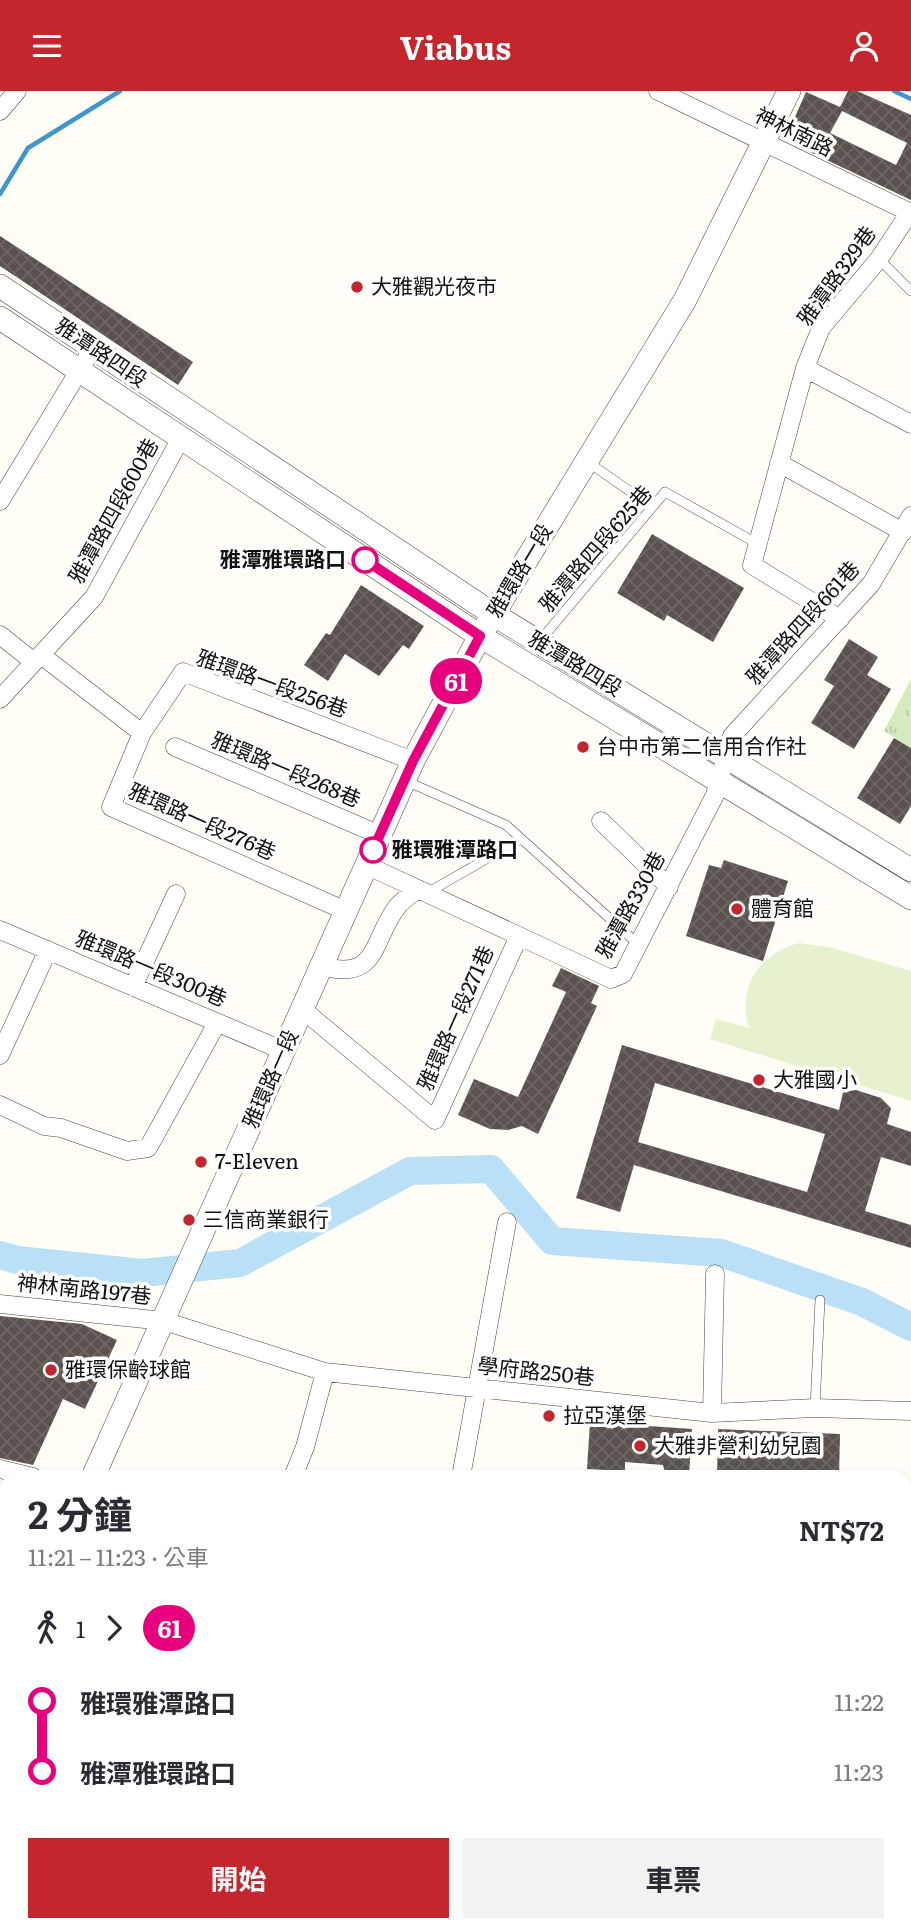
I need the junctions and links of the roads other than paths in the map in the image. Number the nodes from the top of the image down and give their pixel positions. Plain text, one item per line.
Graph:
1 (17, 91) edge
2 (658, 91) edge
3 (789, 91) edge
4 (0, 111) edge
5 (764, 144) junction
6 (911, 213) edge
7 (879, 259) junction
8 (0, 286) edge
9 (911, 291) edge
10 (0, 318) edge
11 (93, 348) junction
12 (804, 368) junction
13 (79, 370) junction
14 (911, 424) edge
15 (181, 438) junction
16 (587, 462) junction
17 (779, 463) junction
18 (0, 502) edge
19 (652, 507) junction
20 (907, 524) edge
21 (758, 544) junction
22 (494, 614) junction
23 (839, 618) junction
24 (0, 635) edge
25 (480, 636) junction
26 (539, 642) junction
27 (38, 658) junction
28 (0, 699) edge
29 (142, 733) junction
30 (175, 747) dead end
31 (725, 755) junction
32 (409, 771) junction
33 (718, 779) junction
34 (601, 821) dead end
35 (380, 835) junction
36 (521, 839) junction
37 (366, 865) junction
38 (911, 870) edge
39 (669, 887) junction
40 (423, 891) junction
41 (176, 894) dead end
42 (911, 898) edge
43 (346, 911) junction
44 (0, 930) edge
45 (519, 936) junction
46 (639, 944) junction
47 (48, 950) junction
48 (321, 966) junction
49 (133, 987) junction
50 (302, 1009) junction
51 (218, 1023) junction
52 (284, 1051) junction
53 (0, 1055) edge
54 (0, 1105) edge
55 (507, 1222) dead end
56 (715, 1274) dead end
57 (820, 1300) dead end
58 (0, 1304) edge
59 (164, 1321) junction
60 (325, 1372) junction
61 (477, 1389) junction
62 (815, 1408) junction
63 (911, 1411) edge
64 (712, 1413) junction
65 (96, 1470) edge
66 (296, 1470) edge
67 (462, 1470) edge

1 - 4 street
2 - 5 street, 神林南路
3 - 5 street, 雅環路一段
5 - 6 street, 神林南路
5 - 16 street, 雅環路一段
6 - 7 street, 雅潭路329巷
7 - 9 lane
7 - 12 street, 雅潭路329巷
8 - 11 street, 雅潭路四段
10 - 13 street, 雅潭路四段
11 - 13 street
11 - 22 street, 雅潭路四段
12 - 14 street
12 - 17 street, 雅潭路329巷
13 - 15 street, 雅潭路四段
13 - 18 street
15 - 25 street, 雅潭路四段
15 - 27 street, 雅潭路四段600巷
16 - 19 lane
16 - 22 street, 雅環路一段
17 - 20 street
17 - 21 street, 雅潭路329巷
19 - 21 lane, 雅潭路四段625巷
19 - 26 lane, 雅潭路四段625巷
20 - 23 street, 雅潭路四段661巷
21 - 23 street
22 - 25 street, 雅環路一段
22 - 26 street, 雅潭路四段
23 - 31 street, 雅潭路四段661巷
24 - 27 street
25 - 32 street, 雅環路一段
25 - 33 street, 雅潭路四段
26 - 31 street, 雅潭路四段
27 - 28 street, 雅潭路四段600巷
27 - 29 street
29 - 32 street, 雅環路一段256巷
29 - 43 street, 雅環路一段276巷
30 - 35 street, 雅環路一段268巷
31 - 33 street, 雅潭路330巷
31 - 38 street, 雅潭路四段
32 - 35 street, 雅環路一段
32 - 36 lane
33 - 39 street, 雅潭路330巷
33 - 42 street, 雅潭路四段
34 - 39 street
35 - 37 street, 雅環路一段
36 - 40 lane
36 - 46 lane
37 - 40 street, 雅環路一段271巷
37 - 43 street, 雅環路一段
39 - 46 street, 雅潭路330巷
40 - 45 street, 雅環路一段271巷
40 - 48 street
41 - 49 street
43 - 48 street, 雅環路一段
44 - 47 street, 雅環路一段300巷
45 - 46 street, 雅潭路330巷
45 - 50 street, 雅環路一段271巷
47 - 49 street, 雅環路一段300巷
47 - 53 street
48 - 50 street, 雅環路一段
49 - 51 street, 雅環路一段300巷
50 - 52 street, 雅環路一段
51 - 52 street, 雅環路一段300巷
51 - 54 street
52 - 59 street, 雅環路一段
55 - 61 street
56 - 64 street
57 - 62 lane
58 - 59 street, 神林南路197巷
59 - 60 street, 學府路250巷
59 - 65 street, 雅環路一段
60 - 61 street, 學府路250巷
60 - 66 street
61 - 64 street, 學府路250巷
61 - 67 street
62 - 63 street, 學府路250巷
62 - 64 street, 學府路250巷

